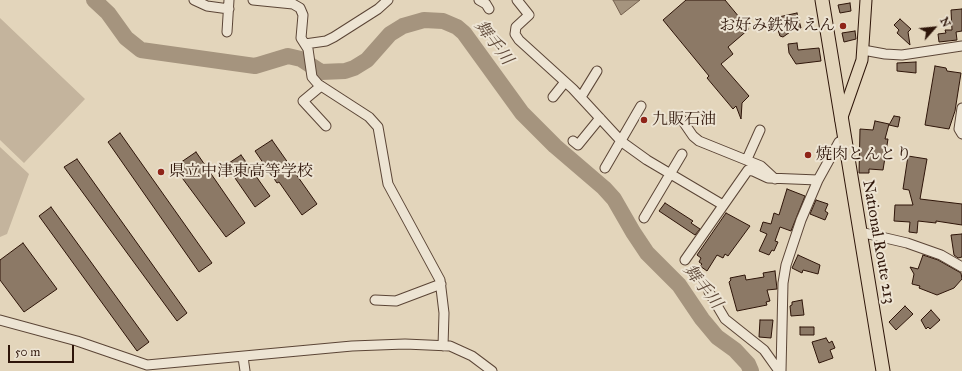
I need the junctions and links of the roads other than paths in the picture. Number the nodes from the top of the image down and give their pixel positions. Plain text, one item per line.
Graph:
1 (194, 0) edge
2 (253, 0) edge
3 (388, 0) edge
4 (479, 0) edge
5 (517, 0) edge
6 (822, 0) edge
7 (866, 0) edge
8 (229, 4) edge
9 (489, 9) dead end
10 (227, 32) dead end
11 (305, 44) junction
12 (962, 46) edge
13 (863, 50) junction
14 (597, 71) dead end
15 (565, 82) junction
16 (321, 86) junction
17 (553, 96) dead end
18 (582, 98) junction
19 (641, 106) dead end
20 (962, 108) edge
21 (600, 118) junction
22 (682, 120) dead end
23 (841, 121) junction
24 (326, 126) dead end
25 (760, 130) dead end
26 (962, 134) edge
27 (844, 139) junction
28 (573, 141) dead end
29 (621, 141) junction
30 (682, 154) dead end
31 (747, 159) junction
32 (605, 168) dead end
33 (670, 174) junction
34 (775, 179) junction
35 (818, 180) junction
36 (723, 205) junction
37 (644, 218) dead end
38 (860, 232) junction
39 (685, 260) dead end
40 (962, 267) edge
41 (441, 284) junction
42 (709, 292) dead end
43 (375, 300) dead end
44 (0, 320) edge
45 (443, 346) junction
46 (243, 356) junction
47 (245, 371) edge
48 (492, 371) edge
49 (780, 371) edge
50 (883, 371) edge

1 - 8 street
2 - 11 street
3 - 11 street
4 - 9 street
5 - 15 street
6 - 23 highway, National Route 213
7 - 13 main road
8 - 10 street
11 - 16 street
12 - 13 street
13 - 23 main road
14 - 18 street
15 - 17 street
15 - 18 street
16 - 24 street
16 - 41 street
18 - 21 street
19 - 29 street
20 - 26 street
21 - 28 street
21 - 29 street
22 - 31 street
23 - 27 highway, National Route 213
25 - 31 street
27 - 35 street
27 - 38 highway, National Route 213
29 - 32 street
29 - 33 street
30 - 33 street
31 - 34 street
33 - 36 street
33 - 37 street
34 - 35 street
34 - 36 street
35 - 49 street
36 - 39 street
38 - 40 street
38 - 50 highway, National Route 213
41 - 43 street
41 - 45 street
42 - 49 street
44 - 46 street
45 - 46 street
45 - 48 street
46 - 47 street

